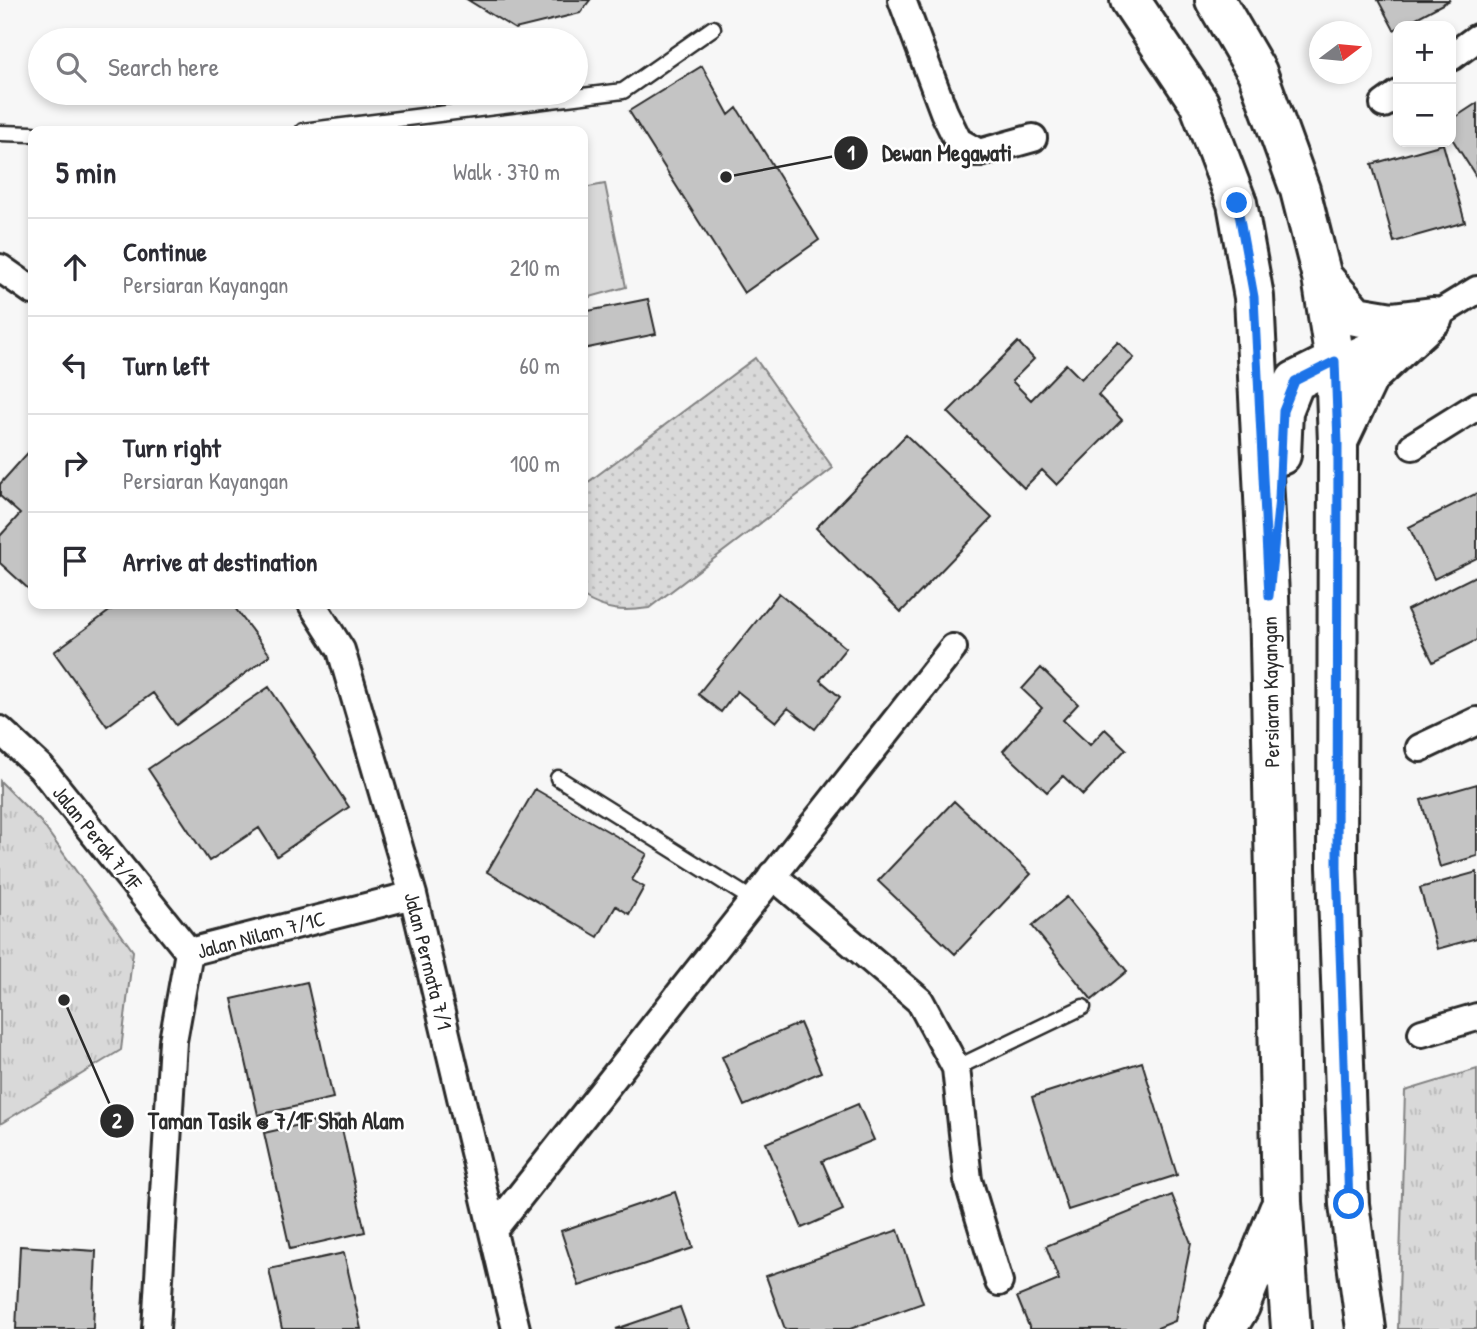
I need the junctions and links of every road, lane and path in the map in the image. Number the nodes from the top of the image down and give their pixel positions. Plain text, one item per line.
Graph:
1 (902, 0) edge
2 (1130, 0) edge
3 (1215, 0) edge
4 (713, 28) dead end
5 (1477, 38) edge
6 (1456, 53) edge
7 (588, 95) edge
8 (511, 105) edge
9 (343, 126) edge
10 (0, 133) edge
11 (28, 134) edge
12 (1032, 138) dead end
13 (0, 268) edge
14 (1322, 277) junction
15 (28, 288) edge
16 (1477, 290) edge
17 (1433, 317) junction
18 (1335, 361) junction
19 (1477, 406) edge
20 (1338, 443) junction
21 (1413, 446) dead end
22 (1269, 596) junction
23 (315, 609) edge
24 (953, 648) dead end
25 (1477, 721) edge
26 (0, 730) edge
27 (1420, 748) dead end
28 (558, 778) dead end
29 (772, 875) junction
30 (413, 895) junction
31 (753, 900) junction
32 (189, 952) junction
33 (1083, 1007) dead end
34 (1477, 1017) edge
35 (1422, 1033) dead end
36 (956, 1068) junction
37 (1282, 1202) junction
38 (493, 1230) junction
39 (999, 1282) dead end
40 (156, 1329) edge
41 (516, 1329) edge
42 (1226, 1329) edge
43 (1291, 1329) edge
44 (1366, 1329) edge

1 - 12 street
2 - 22 main road, Persiaran Kayangan
3 - 14 main road
4 - 7 lane
5 - 6 street
8 - 9 lane
10 - 11 lane
13 - 15 street
14 - 17 main road
14 - 18 main road
16 - 17 street
17 - 18 street
17 - 20 main road
18 - 20 main road
18 - 22 main road
19 - 21 street
20 - 44 main road
22 - 37 main road, Persiaran Kayangan
23 - 30 street, Jalan Permata 7/1
24 - 29 street
25 - 27 street
26 - 32 street, Jalan Perak 7/1F
28 - 31 lane
29 - 31 street
29 - 36 street
30 - 32 street, Jalan Nilam 7/1C
30 - 38 street, Jalan Permata 7/1
31 - 38 street
32 - 40 street, Jalan Nilam 7/1C
33 - 36 lane
34 - 35 street
36 - 39 street
37 - 42 main road
37 - 43 main road, Persiaran Kayangan
38 - 41 street, Jalan Permata 7/1

